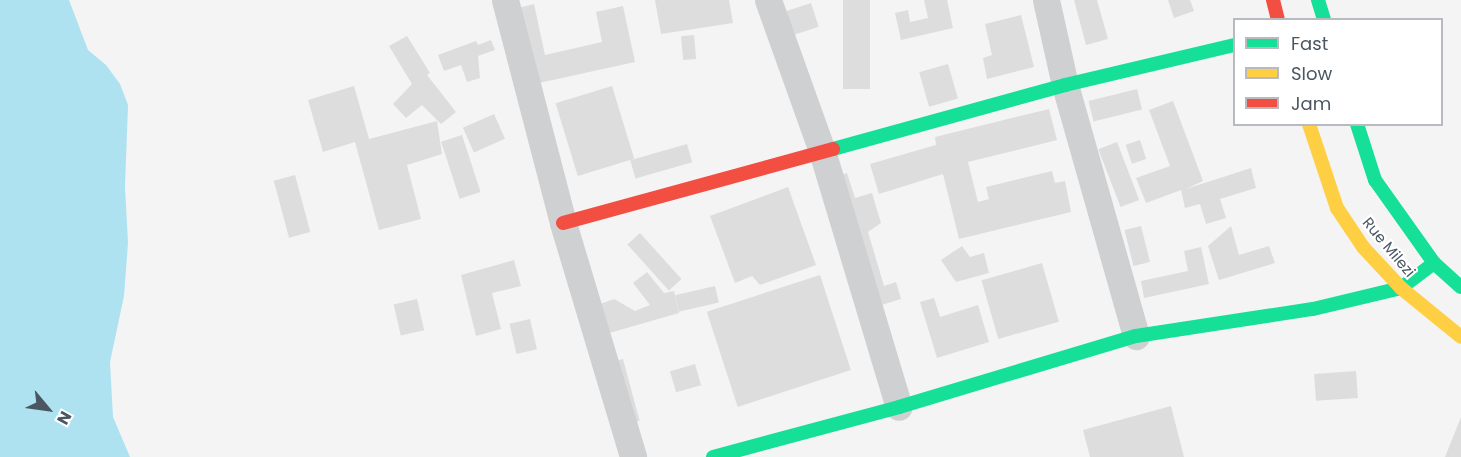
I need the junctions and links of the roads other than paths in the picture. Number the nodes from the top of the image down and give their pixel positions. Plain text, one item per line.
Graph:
1 (505, 0) edge
2 (768, 0) edge
3 (1046, 0) edge
4 (1273, 0) edge
5 (1318, 0) edge
6 (1278, 18) edge
7 (1323, 18) edge
8 (1233, 45) edge
9 (1065, 86) junction
10 (1310, 126) edge
11 (1358, 126) edge
12 (822, 151) junction
13 (563, 223) junction
14 (1434, 263) junction
15 (1461, 287) edge
16 (1401, 288) junction
17 (1136, 336) junction
18 (1461, 337) edge
19 (899, 407) junction
20 (633, 457) edge
21 (713, 457) edge

1 - 13 street
2 - 12 street
3 - 9 street
4 - 6 street
5 - 7 street
8 - 9 street
9 - 12 street
9 - 17 street
10 - 16 street, Rue Milezi
11 - 14 street, Rue Milezi
12 - 13 street
12 - 19 street
13 - 20 street
14 - 15 street, Rue Milezi
14 - 16 street
16 - 17 street
16 - 18 street, Rue Milezi
17 - 19 street
19 - 21 street

